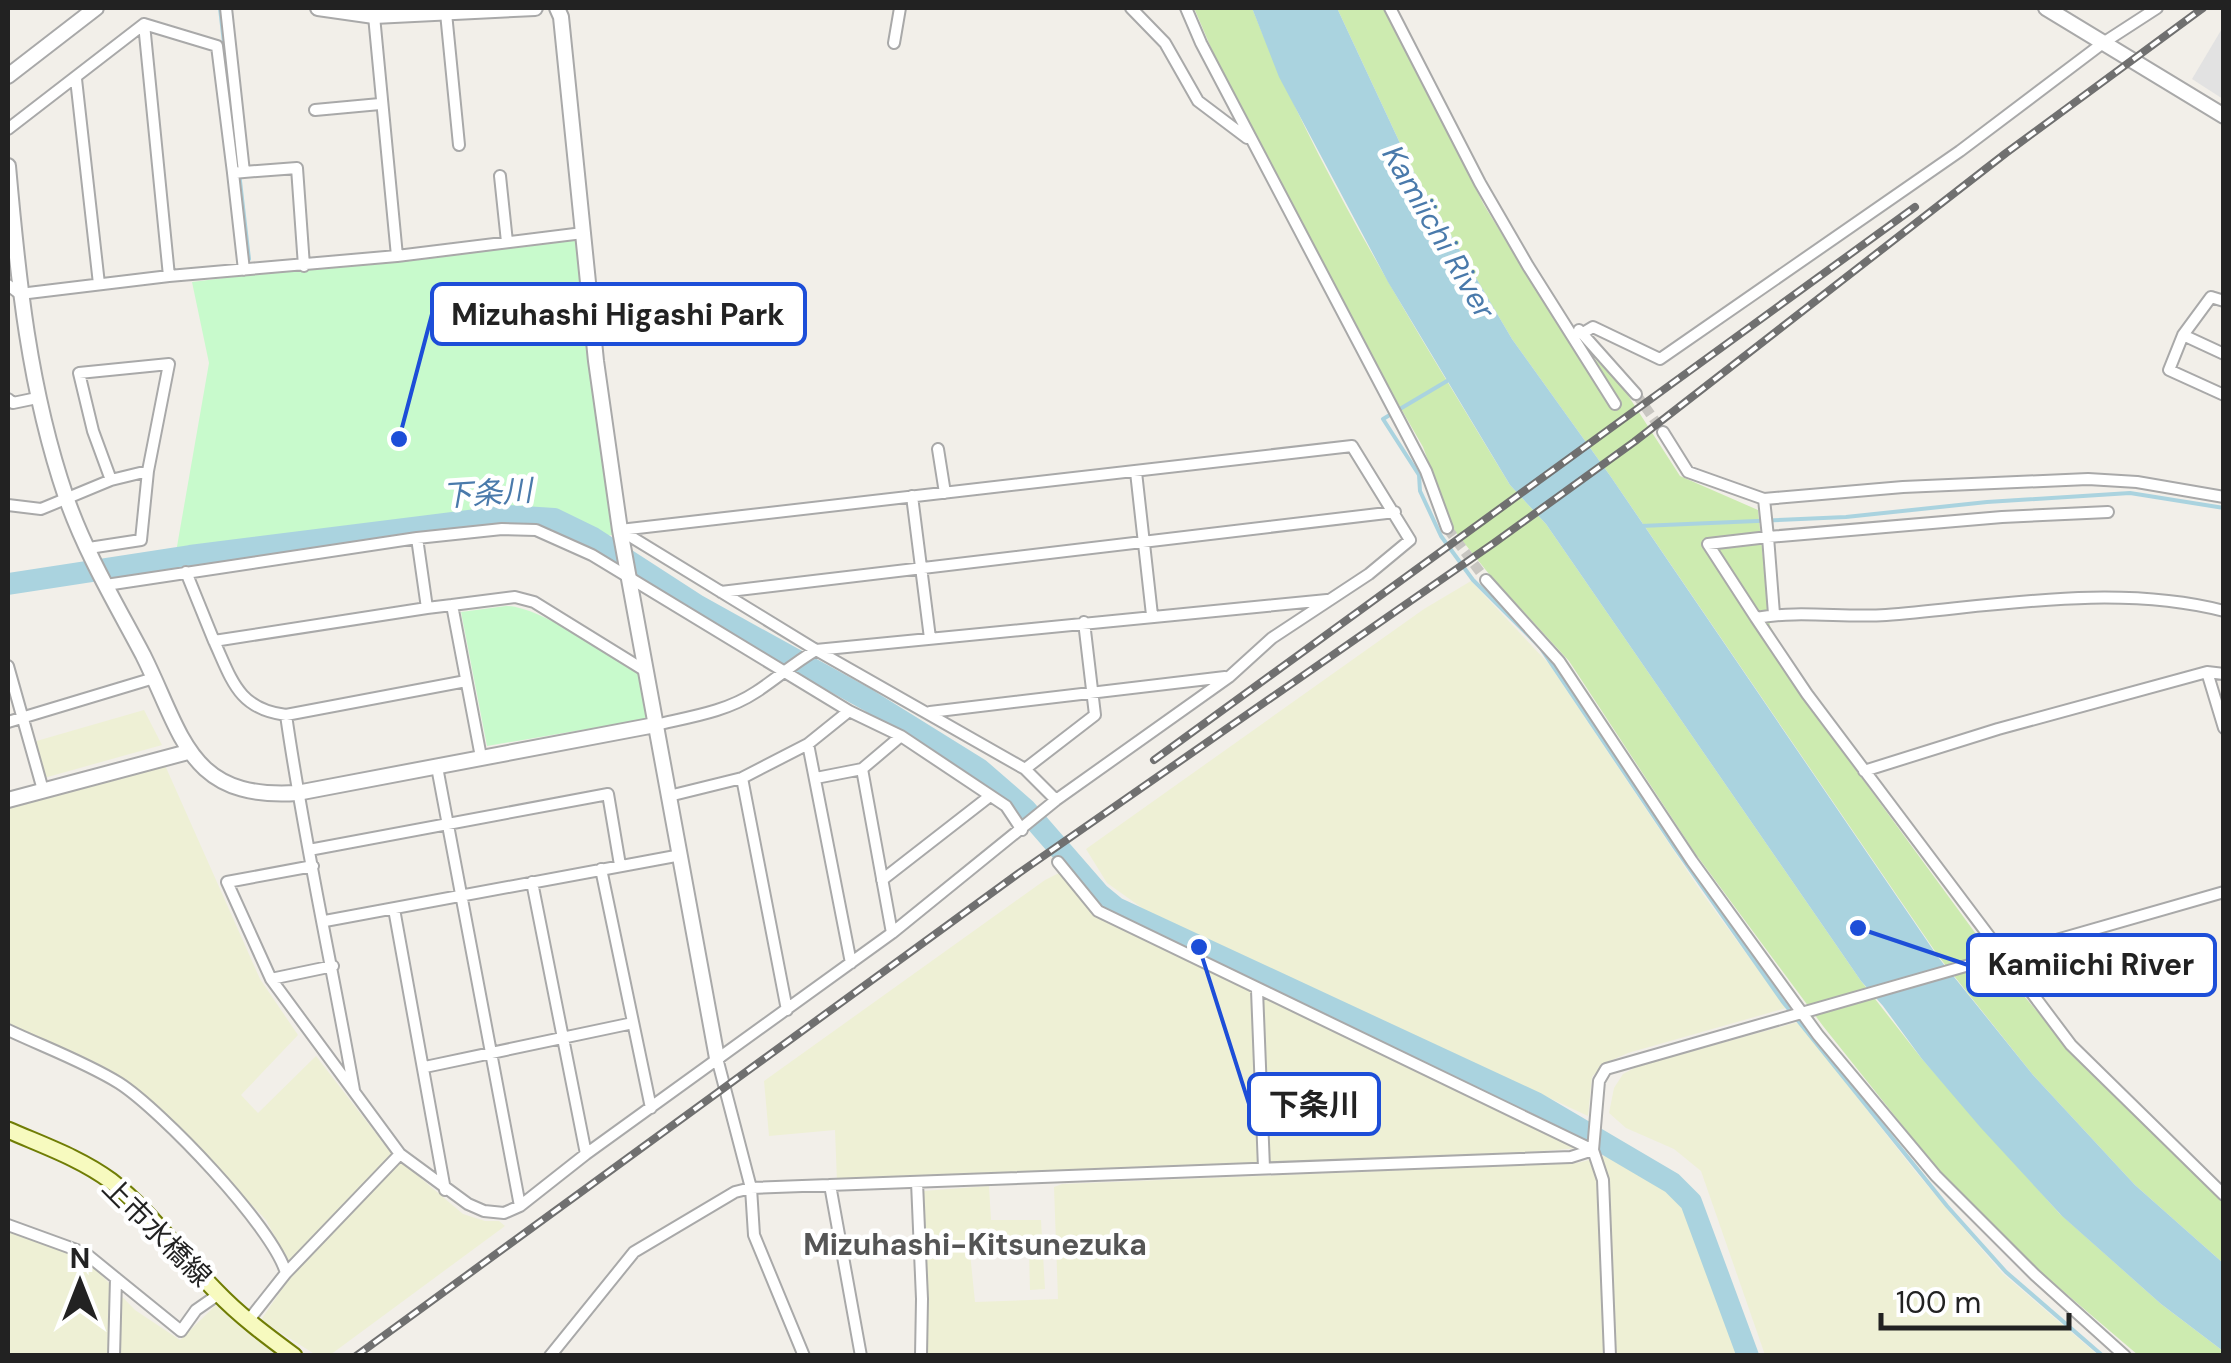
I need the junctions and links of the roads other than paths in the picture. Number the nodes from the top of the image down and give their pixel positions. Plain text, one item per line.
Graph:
1 (96, 8) edge
2 (226, 8) edge
3 (318, 8) edge
4 (534, 8) edge
5 (556, 8) edge
6 (900, 8) edge
7 (1131, 8) edge
8 (1186, 8) edge
9 (1390, 8) edge
10 (2046, 8) edge
11 (2157, 8) edge
12 (446, 13) junction
13 (374, 16) junction
14 (144, 24) junction
15 (894, 43) dead end
16 (2102, 43) junction
17 (8, 76) edge
18 (76, 79) junction
19 (380, 104) junction
20 (315, 110) dead end
21 (2224, 116) edge
22 (8, 130) edge
23 (1252, 142) junction
24 (460, 145) dead end
25 (8, 166) edge
26 (238, 172) junction
27 (500, 176) dead end
28 (584, 233) junction
29 (506, 242) junction
30 (398, 256) junction
31 (304, 266) junction
32 (244, 270) junction
33 (169, 276) junction
34 (99, 284) junction
35 (14, 290) edge
36 (2224, 301) edge
37 (1558, 314) junction
38 (1583, 334) junction
39 (2183, 335) junction
40 (2224, 354) edge
41 (1636, 394) tunnel mouth
42 (2224, 394) edge
43 (37, 398) junction
44 (8, 399) edge
45 (1615, 404) dead end
46 (1663, 432) tunnel mouth
47 (938, 449) dead end
48 (148, 471) junction
49 (1136, 472) junction
50 (111, 480) junction
51 (945, 493) junction
52 (912, 496) junction
53 (2224, 497) edge
54 (67, 499) junction
55 (1764, 499) junction
56 (8, 505) edge
57 (1394, 512) junction
58 (2108, 512) dead end
59 (1447, 528) tunnel mouth
60 (621, 535) junction
61 (1768, 537) junction
62 (416, 538) junction
63 (1143, 540) junction
64 (90, 552) junction
65 (921, 568) junction
66 (186, 572) junction
67 (628, 574) junction
68 (103, 579) junction
69 (1486, 580) tunnel mouth
70 (721, 592) junction
71 (1328, 600) junction
72 (452, 605) junction
73 (427, 608) junction
74 (2224, 612) edge
75 (1774, 614) junction
76 (1152, 615) junction
77 (1756, 618) junction
78 (1084, 622) junction
79 (930, 638) junction
80 (214, 641) junction
81 (813, 652) junction
82 (8, 666) edge
83 (786, 668) junction
84 (644, 670) junction
85 (2208, 672) junction
86 (2224, 674) edge
87 (1229, 676) junction
88 (154, 678) junction
89 (466, 681) junction
90 (1092, 693) junction
91 (849, 711) junction
92 (928, 712) junction
93 (286, 715) junction
94 (23, 718) junction
95 (8, 722) edge
96 (655, 725) junction
97 (2224, 728) edge
98 (901, 736) junction
99 (808, 744) junction
100 (188, 752) junction
101 (481, 757) junction
102 (437, 766) junction
103 (862, 769) junction
104 (1025, 769) junction
105 (1864, 770) junction
106 (742, 778) junction
107 (816, 778) junction
108 (43, 790) junction
109 (297, 793) junction
110 (669, 796) junction
111 (990, 796) junction
112 (8, 800) edge
113 (1053, 803) junction
114 (448, 824) junction
115 (1025, 827) junction
116 (309, 850) junction
117 (681, 855) junction
118 (1058, 862) dead end
119 (620, 865) junction
120 (312, 866) junction
121 (601, 869) junction
122 (882, 880) junction
123 (532, 882) junction
124 (2224, 892) edge
125 (463, 896) junction
126 (394, 909) junction
127 (325, 921) junction
128 (892, 933) junction
129 (1998, 956) junction
130 (851, 963) junction
131 (332, 966) junction
132 (270, 979) junction
133 (1257, 990) junction
134 (787, 1010) junction
135 (1802, 1011) junction
136 (633, 1023) junction
137 (8, 1030) edge
138 (563, 1038) junction
139 (492, 1053) junction
140 (717, 1058) junction
141 (425, 1066) junction
142 (355, 1096) junction
143 (651, 1108) junction
144 (8, 1130) edge
145 (1593, 1150) junction
146 (400, 1154) junction
147 (586, 1154) junction
148 (1264, 1168) junction
149 (917, 1182) junction
150 (830, 1185) junction
151 (751, 1188) junction
152 (446, 1190) junction
153 (2224, 1196) edge
154 (520, 1206) junction
155 (8, 1224) edge
156 (286, 1274) junction
157 (116, 1278) junction
158 (218, 1294) junction
159 (248, 1321) junction
160 (114, 1356) edge
161 (294, 1356) edge
162 (550, 1356) edge
163 (804, 1356) edge
164 (861, 1356) edge
165 (922, 1356) edge
166 (1610, 1356) edge
167 (2125, 1356) edge

1 - 17 street
2 - 26 street
3 - 13 street
4 - 12 street
5 - 28 street
6 - 15 street
7 - 23 street
8 - 23 street
9 - 37 street
10 - 16 street
11 - 16 street
12 - 13 street
12 - 24 street
13 - 19 street
14 - 18 street
14 - 26 street
14 - 33 street
16 - 21 street
16 - 38 street
18 - 22 street
18 - 34 street
19 - 20 street
19 - 30 street
23 - 59 street
25 - 35 street
26 - 31 street
26 - 32 street
27 - 29 street
28 - 29 street
28 - 60 street
29 - 30 street
30 - 31 street
31 - 32 street
32 - 33 street
33 - 34 street
34 - 35 street
35 - 43 street
36 - 39 street
37 - 38 street
37 - 45 street
38 - 41 street
39 - 40 street
39 - 42 street
43 - 44 street
43 - 54 street
46 - 55 street
47 - 51 street
48 - 50 street
48 - 50 street
48 - 64 street
49 - 51 street
49 - 57 street
49 - 63 street
50 - 54 street
51 - 52 street
52 - 60 street
52 - 65 street
53 - 55 street
54 - 56 street
54 - 64 street
55 - 61 street
57 - 63 street
57 - 71 street
58 - 61 street
60 - 67 street
60 - 70 street
61 - 75 street
61 - 77 street
62 - 66 street
62 - 67 street
62 - 73 street
63 - 65 street
63 - 76 street
64 - 68 street
65 - 70 street
65 - 79 street
66 - 68 street
66 - 80 street
67 - 83 street
67 - 84 street
68 - 88 street
69 - 135 street
70 - 81 street
71 - 76 street
71 - 87 street
72 - 73 street
72 - 84 street
72 - 89 street
73 - 80 street
74 - 75 street
75 - 77 street
76 - 78 street
77 - 105 street
78 - 79 street
78 - 90 street
79 - 81 street
80 - 93 street
81 - 83 street
81 - 92 street
82 - 94 street
83 - 91 street
83 - 96 street
84 - 96 street
85 - 86 street
85 - 97 street
85 - 105 street
87 - 90 street
87 - 113 street
88 - 94 street
88 - 100 street
89 - 93 street
89 - 101 street
90 - 92 street
90 - 104 street
91 - 98 street
91 - 99 street
92 - 104 street
93 - 109 street
94 - 95 street
94 - 108 street
96 - 101 street
96 - 110 street
98 - 103 street
98 - 111 street
99 - 106 street
99 - 107 street
100 - 108 street
100 - 109 street
101 - 102 street
102 - 109 street
102 - 114 street
103 - 107 street
103 - 122 street
104 - 113 street
105 - 129 street
106 - 110 street
106 - 134 street
107 - 130 street
108 - 112 street
109 - 116 street
110 - 117 street
111 - 115 street
111 - 122 street
113 - 115 street
114 - 116 street
114 - 119 street
114 - 125 street
115 - 128 street
116 - 120 street
117 - 119 street
117 - 140 street
118 - 133 street
119 - 121 street
120 - 127 street
120 - 132 street
121 - 123 street
121 - 136 street
122 - 128 street
123 - 125 street
123 - 138 street
124 - 129 street
125 - 126 street
125 - 139 street
126 - 127 street
126 - 141 street
127 - 131 street
128 - 130 street
129 - 135 street
129 - 153 street
130 - 134 street
131 - 132 street
131 - 142 street
132 - 142 street
133 - 145 street
133 - 148 street
134 - 140 street
135 - 145 street
135 - 167 street
136 - 138 street
136 - 143 street
137 - 156 street
138 - 139 street
138 - 147 street
139 - 141 street
139 - 154 street
140 - 143 street
140 - 151 street
141 - 152 street
142 - 146 street
143 - 147 street
144 - 158 main road, 上市水橋線
145 - 148 street
145 - 166 street
146 - 152 street
146 - 156 street
147 - 154 street
148 - 149 street
149 - 150 street
149 - 165 street
150 - 151 street
150 - 164 street
151 - 162 street
151 - 163 street
152 - 154 street
155 - 157 street
156 - 159 street
157 - 158 street
157 - 160 street
158 - 159 main road, 上市水橋線
159 - 161 main road, 上市水橋線

